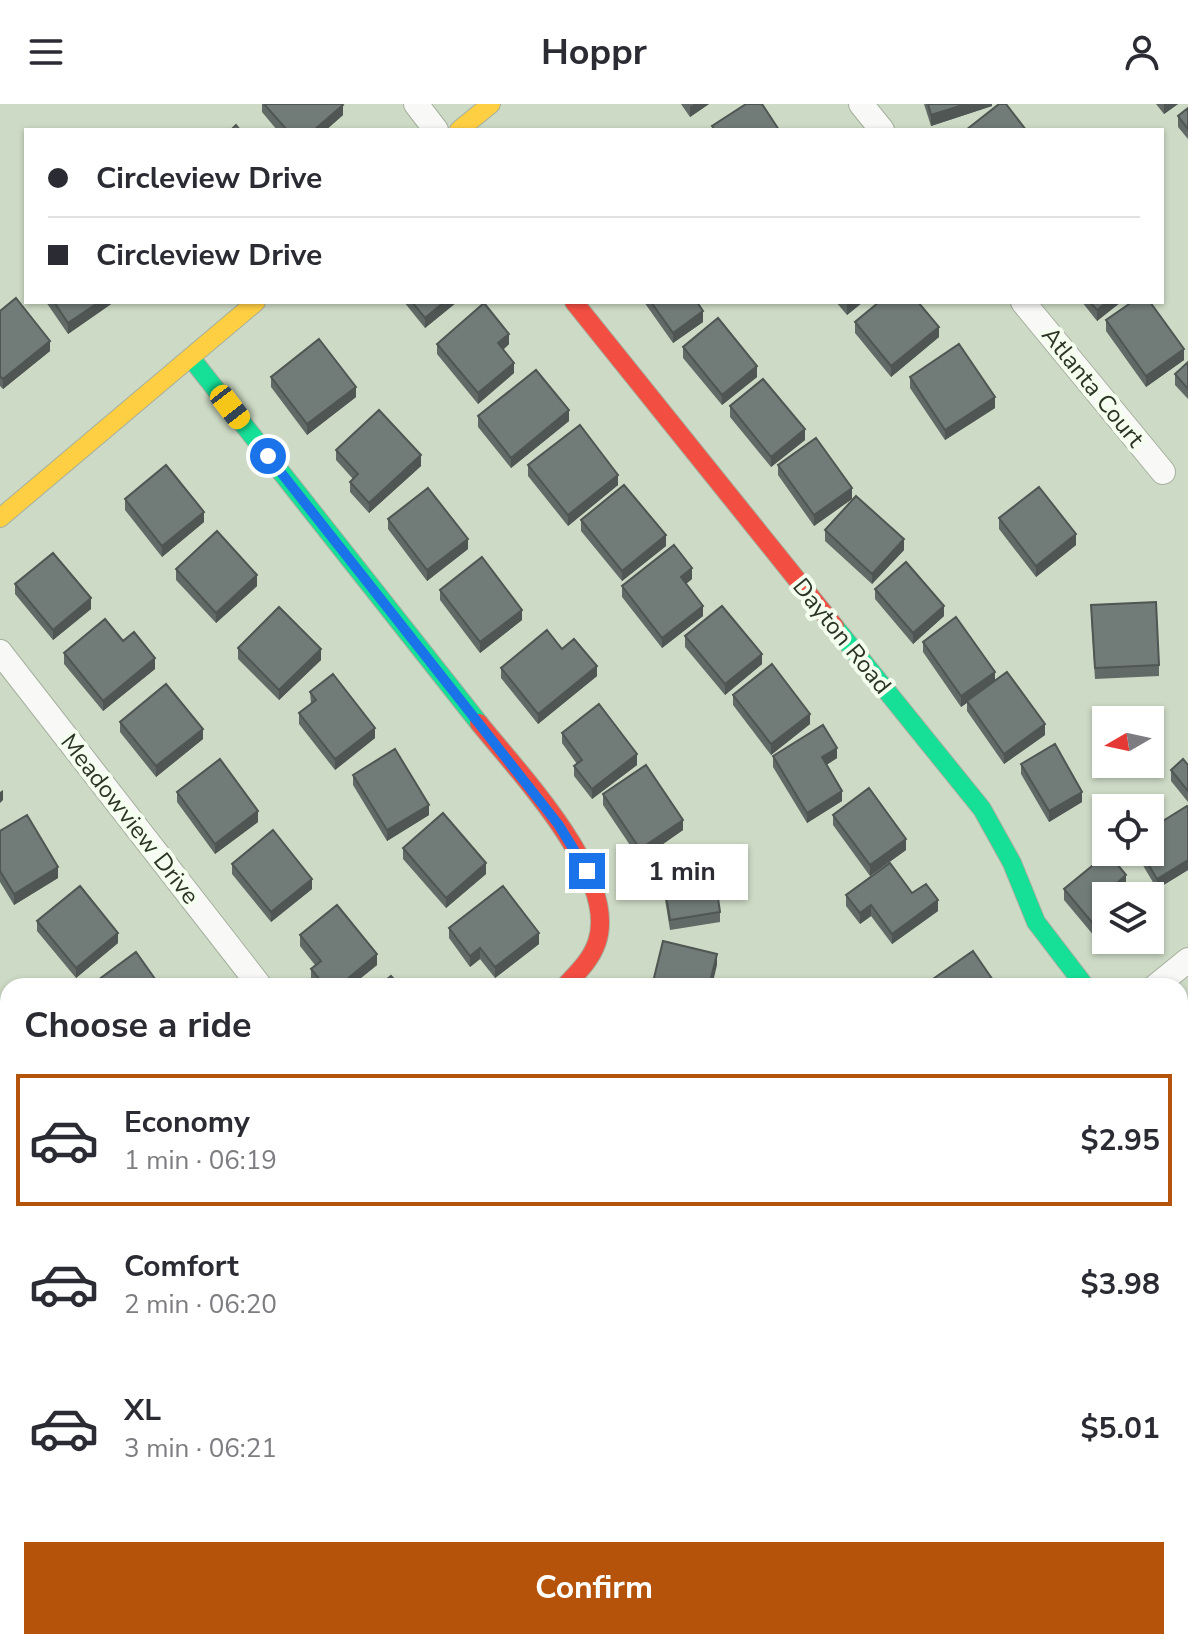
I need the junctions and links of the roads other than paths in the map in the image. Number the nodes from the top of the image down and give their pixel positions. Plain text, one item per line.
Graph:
1 (416, 104) edge
2 (491, 104) edge
3 (861, 104) edge
4 (434, 128) edge
5 (461, 128) edge
6 (880, 128) edge
7 (254, 304) edge
8 (576, 304) edge
9 (1025, 304) edge
10 (191, 358) junction
11 (1163, 472) dead end
12 (0, 518) edge
13 (0, 652) edge
14 (1188, 960) edge
15 (254, 978) edge
16 (572, 978) edge
17 (1079, 978) edge
18 (1166, 978) edge

1 - 4 street
2 - 5 street
3 - 6 street
7 - 10 street
8 - 17 street, Dayton Road
9 - 11 street, Atlanta Court
10 - 12 street
10 - 16 street
13 - 15 street, Meadowview Drive
14 - 18 street

